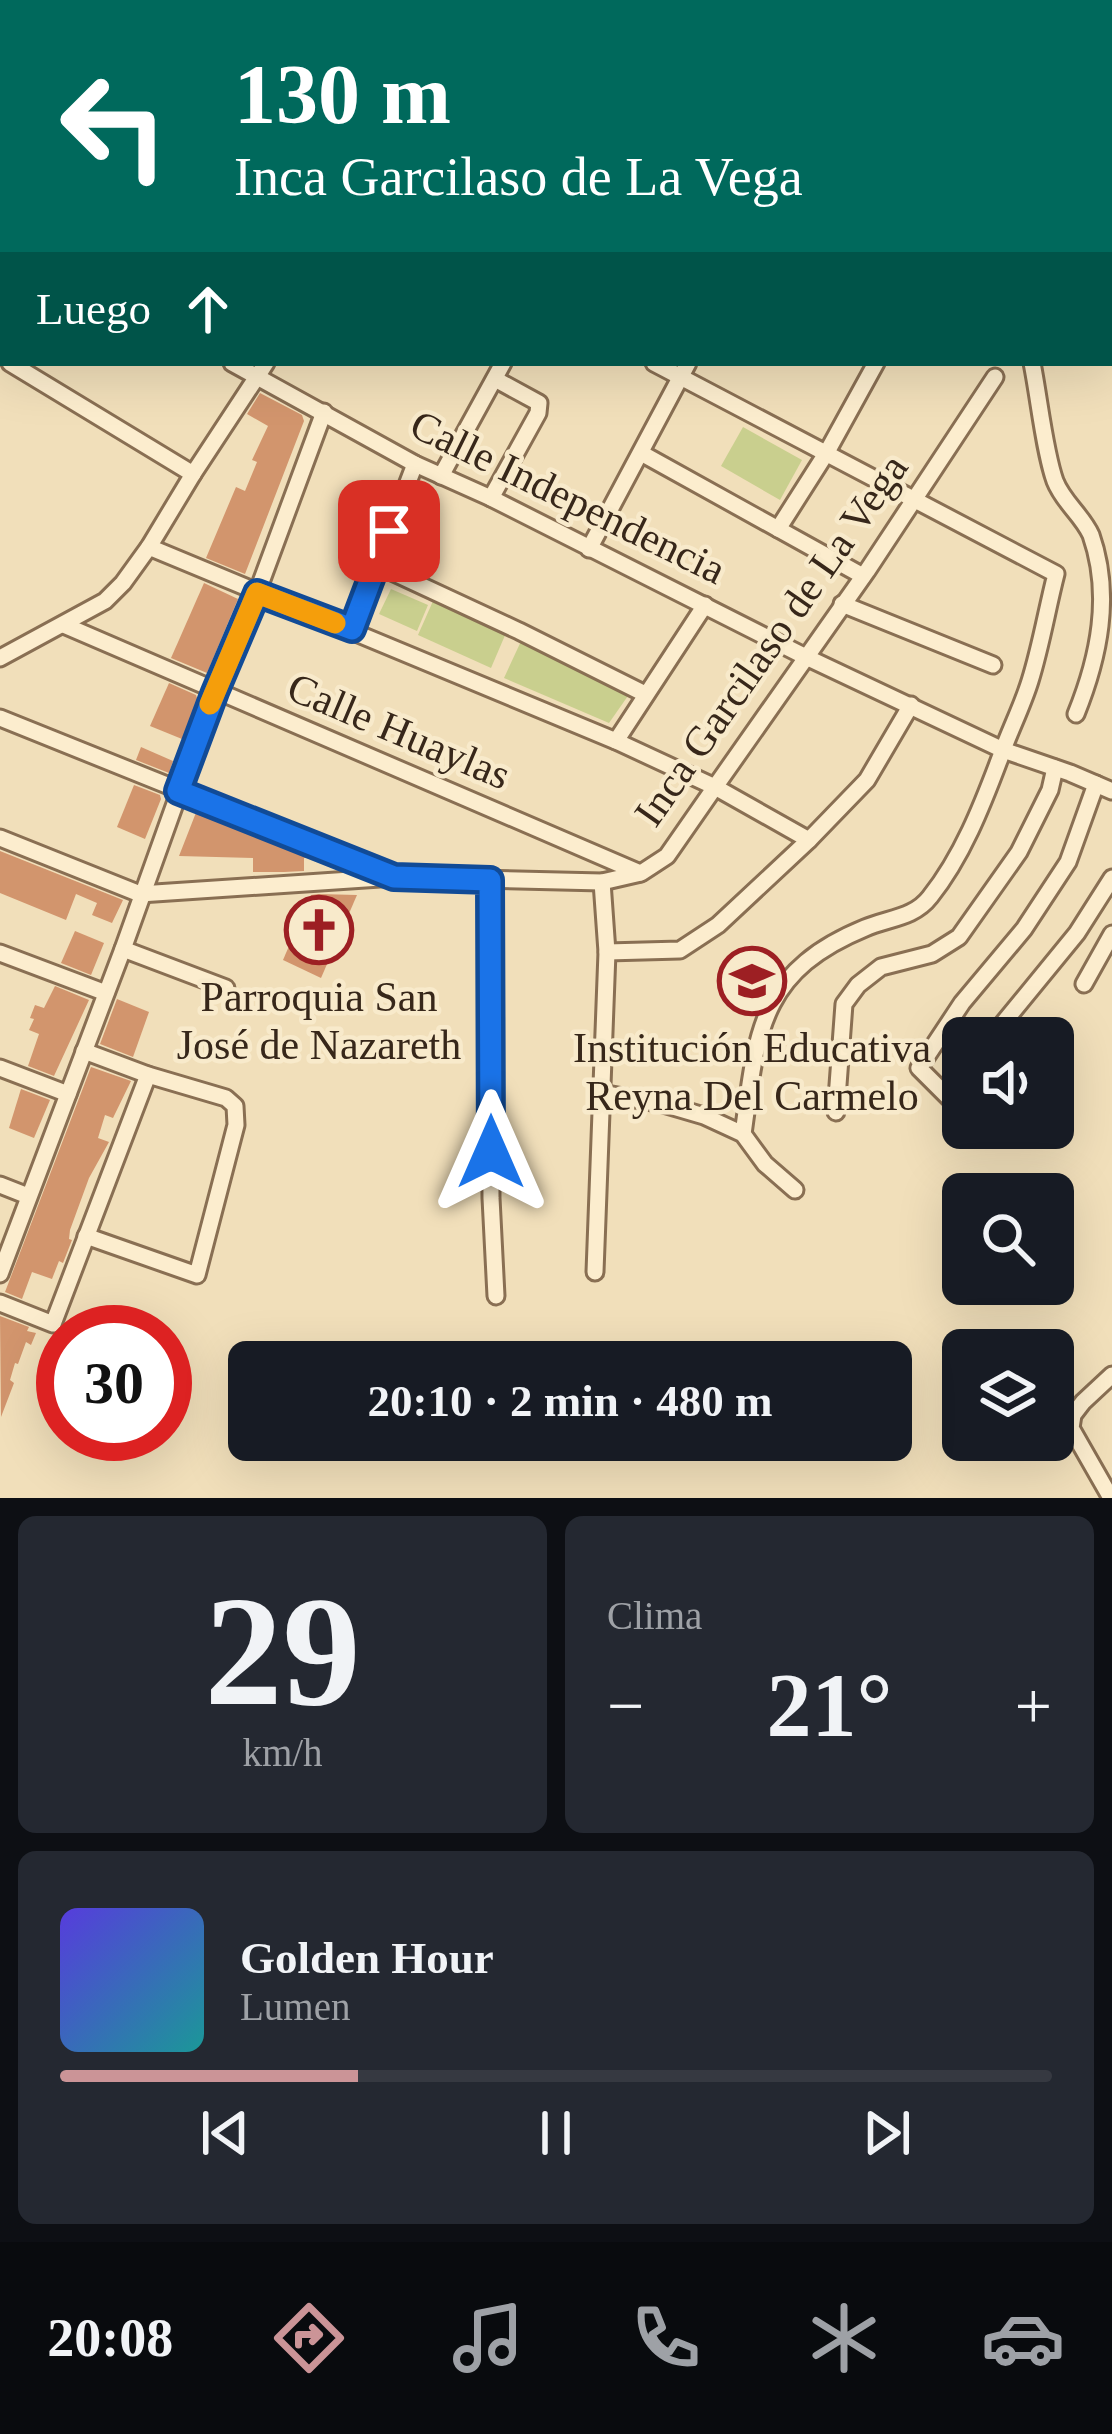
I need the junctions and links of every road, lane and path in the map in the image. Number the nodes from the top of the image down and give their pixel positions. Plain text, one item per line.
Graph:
1 (14, 366) edge
2 (874, 366) edge
3 (1033, 366) edge
4 (262, 370) edge
5 (684, 370) edge
6 (499, 371) edge
7 (995, 376) dead end
8 (324, 412) junction
9 (826, 452) junction
10 (640, 453) junction
11 (415, 464) junction
12 (193, 474) junction
13 (441, 476) junction
14 (490, 498) junction
15 (915, 500) junction
16 (778, 529) junction
17 (149, 547) junction
18 (590, 549) junction
19 (377, 565) junction
20 (863, 576) junction
21 (257, 593) junction
22 (842, 604) junction
23 (705, 605) junction
24 (64, 625) junction
25 (352, 629) junction
26 (806, 657) junction
27 (0, 658) edge
28 (993, 665) dead end
29 (215, 692) junction
30 (645, 694) junction
31 (911, 705) junction
32 (1076, 714) dead end
33 (0, 718) edge
34 (616, 741) junction
35 (1003, 750) junction
36 (1055, 768) junction
37 (716, 787) junction
38 (1104, 788) edge
39 (178, 791) junction
40 (0, 838) edge
41 (809, 840) junction
42 (641, 873) junction
43 (394, 877) junction
44 (1112, 878) edge
45 (490, 880) junction
46 (602, 882) junction
47 (140, 894) junction
48 (1112, 934) edge
49 (123, 950) junction
50 (607, 952) junction
51 (0, 953) edge
52 (1084, 984) dead end
53 (226, 988) dead end
54 (106, 993) junction
55 (953, 1017) edge
56 (1008, 1017) edge
57 (942, 1033) edge
58 (84, 1051) junction
59 (0, 1068) edge
60 (148, 1075) junction
61 (942, 1090) edge
62 (601, 1093) junction
63 (68, 1094) junction
64 (836, 1112) dead end
65 (743, 1134) junction
66 (0, 1185) edge
67 (795, 1190) dead end
68 (28, 1196) junction
69 (86, 1236) junction
70 (595, 1271) dead end
71 (0, 1274) edge
72 (496, 1295) dead end
73 (0, 1303) edge
74 (1112, 1376) edge
75 (1112, 1498) edge

1 - 12 street
2 - 9 street
3 - 32 street
4 - 8 street, Calle Independencia
4 - 12 street
5 - 9 street
5 - 10 street
6 - 13 street
6 - 14 street
7 - 15 street, Inca Garcilaso de La Vega
8 - 11 street, Calle Independencia
8 - 21 street
9 - 15 street
9 - 16 street
10 - 16 street
10 - 18 street
11 - 13 street, Calle Independencia
11 - 19 street
12 - 17 street
13 - 14 street, Calle Independencia
14 - 18 street, Calle Independencia
15 - 20 street, Inca Garcilaso de La Vega
15 - 35 street
16 - 20 street
17 - 21 street
17 - 24 street
18 - 23 street, Calle Independencia
19 - 25 street
19 - 30 street
20 - 22 street, Inca Garcilaso de La Vega
21 - 25 street
21 - 29 street
22 - 26 street, Inca Garcilaso de La Vega
22 - 28 street
23 - 26 street, Calle Independencia
23 - 30 street
24 - 27 street
24 - 29 street, Calle Huaylas
25 - 34 street
26 - 31 street, Calle Independencia
26 - 37 street, Inca Garcilaso de La Vega
29 - 39 street
29 - 42 street, Calle Huaylas
30 - 34 street
31 - 35 street, Calle Independencia
31 - 41 street
33 - 39 street
34 - 37 street
35 - 36 street, Calle Independencia
35 - 65 street
36 - 38 street, Calle Independencia
36 - 64 street
37 - 41 street
37 - 42 street, Inca Garcilaso de La Vega
38 - 55 street
39 - 43 street
39 - 47 street
40 - 47 street, Inca Garcilaso de La Vega
41 - 50 street
42 - 46 street, Inca Garcilaso de La Vega
43 - 45 street, Inca Garcilaso de La Vega
43 - 47 street, Inca Garcilaso de La Vega
44 - 56 street
45 - 46 street, Inca Garcilaso de La Vega
45 - 72 street
46 - 50 street
47 - 49 street
48 - 52 street
49 - 53 street
49 - 54 street
50 - 62 street
51 - 54 street
54 - 58 street
57 - 61 street
58 - 60 street
58 - 63 street
59 - 63 street
60 - 69 street
60 - 69 street
62 - 65 street
62 - 70 street
63 - 68 street
65 - 67 street
66 - 68 street
68 - 71 street
69 - 73 street
74 - 75 street

